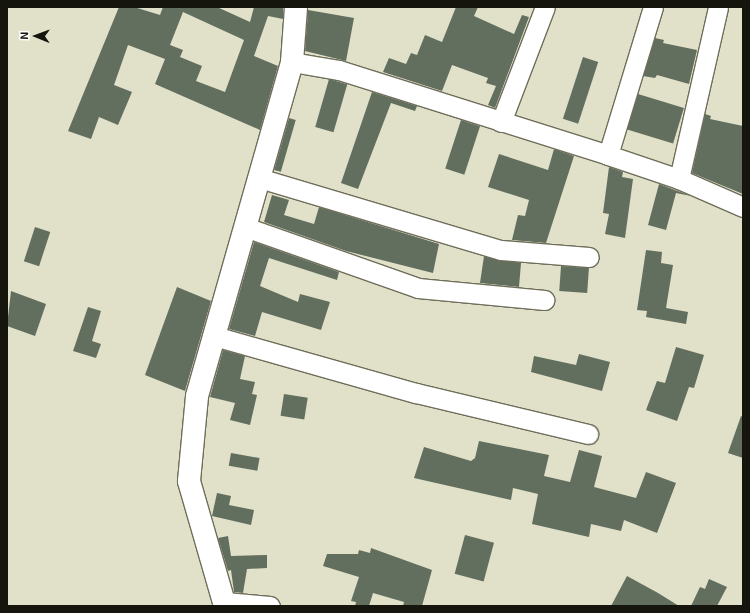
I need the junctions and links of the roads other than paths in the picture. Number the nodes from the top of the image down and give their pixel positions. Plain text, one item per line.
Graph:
1 (296, 7) edge
2 (545, 7) edge
3 (653, 7) edge
4 (718, 7) edge
5 (292, 62) junction
6 (501, 122) junction
7 (608, 156) junction
8 (259, 178) junction
9 (679, 179) junction
10 (743, 207) edge
11 (245, 227) junction
12 (589, 258) dead end
13 (544, 300) dead end
14 (214, 336) junction
15 (588, 434) dead end
16 (225, 604) edge
17 (270, 606) edge

1 - 5 street
2 - 6 street
3 - 7 street
4 - 9 street
5 - 6 street
5 - 8 street
6 - 7 street
7 - 9 street
8 - 11 street
8 - 12 street
9 - 10 street
11 - 13 street
11 - 14 street
14 - 15 street
14 - 16 street
16 - 17 street

